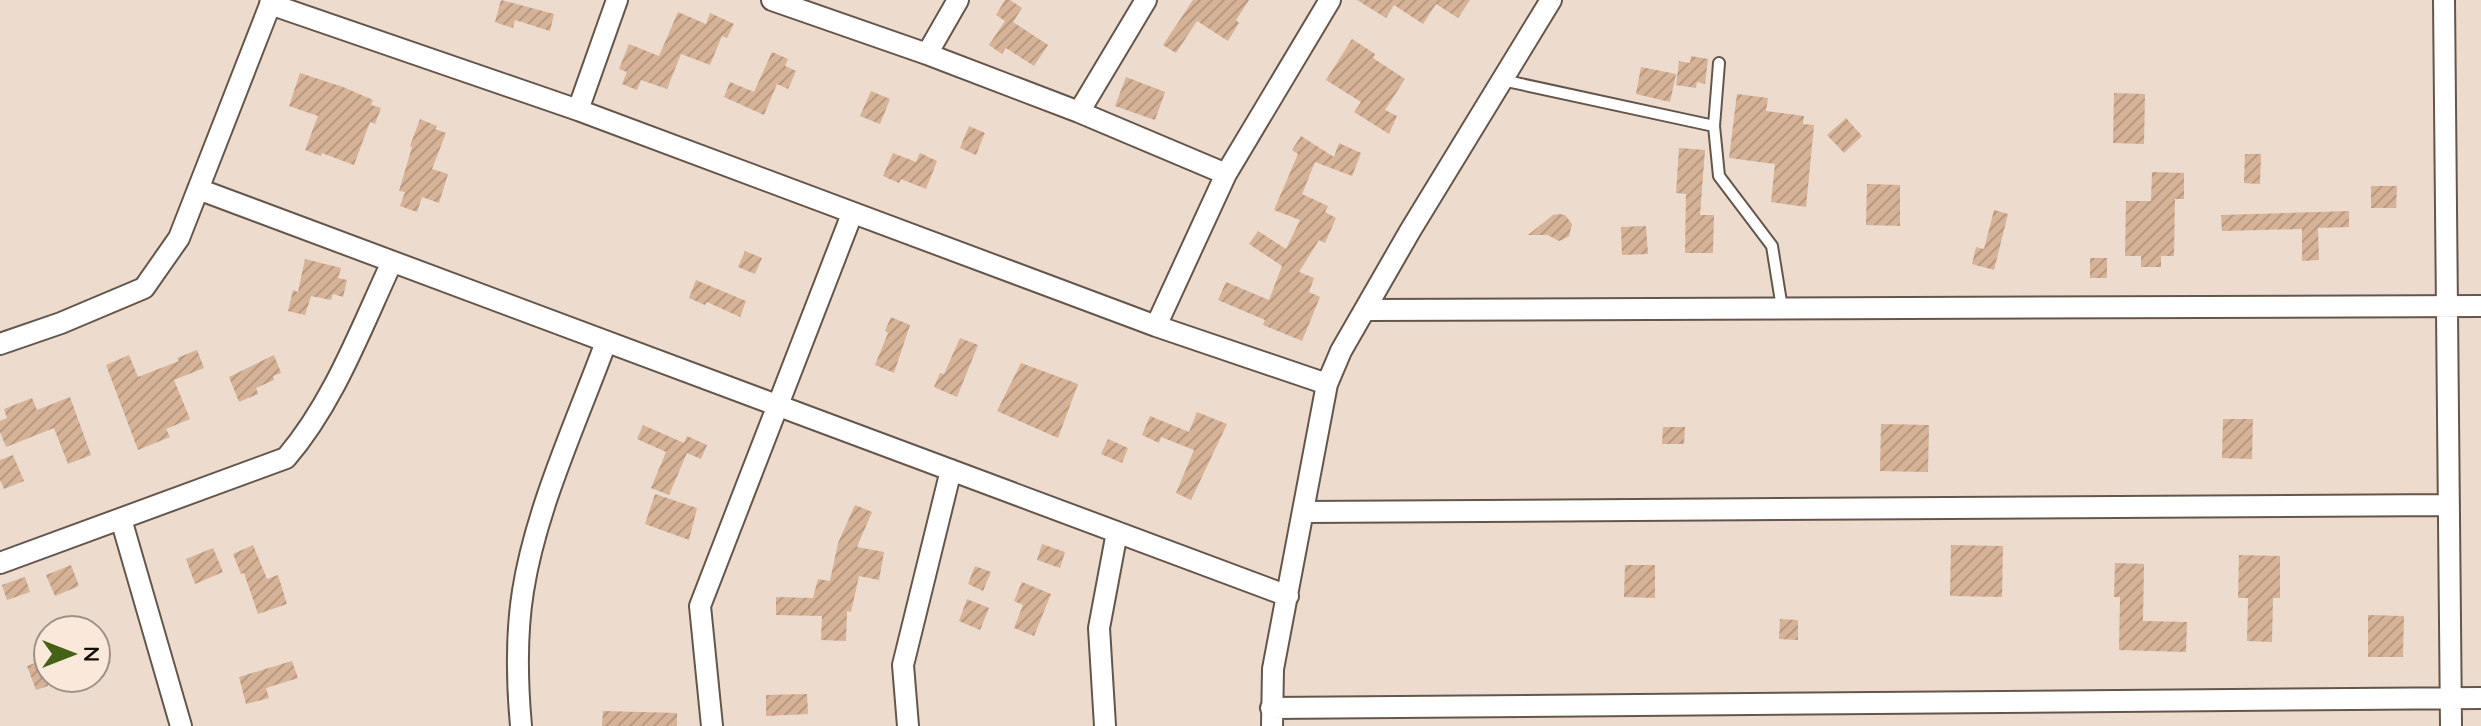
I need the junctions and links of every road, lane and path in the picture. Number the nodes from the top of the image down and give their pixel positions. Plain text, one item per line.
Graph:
1 (617, 0) edge
2 (772, 0) edge
3 (958, 0) edge
4 (1146, 0) edge
5 (1330, 0) edge
6 (1551, 0) edge
7 (2444, 0) edge
8 (271, 2) edge
9 (927, 54) junction
10 (1719, 63) dead end
11 (1502, 80) junction
12 (578, 110) junction
13 (1079, 112) junction
14 (1714, 126) junction
15 (1226, 174) junction
16 (198, 189) junction
17 (852, 214) junction
18 (392, 262) junction
19 (2447, 305) junction
20 (2481, 306) edge
21 (1782, 308) junction
22 (1366, 310) junction
23 (1156, 326) junction
24 (606, 342) junction
25 (0, 344) edge
26 (1327, 384) junction
27 (776, 405) junction
28 (951, 470) junction
29 (2449, 505) junction
30 (1303, 512) junction
31 (121, 519) junction
32 (1117, 532) junction
33 (0, 563) edge
34 (1288, 596) junction
35 (2451, 698) junction
36 (2481, 698) edge
37 (1272, 717) edge
38 (181, 726) edge
39 (521, 726) edge
40 (712, 726) edge
41 (908, 726) edge
42 (1105, 726) edge
43 (2451, 726) edge

1 - 12 street
2 - 9 street
3 - 9 street
4 - 13 street
5 - 15 street
6 - 11 street
7 - 19 street
8 - 12 street
8 - 16 street
9 - 13 street
10 - 14 lane
11 - 14 lane
11 - 22 street
12 - 17 street
13 - 15 street
14 - 21 lane
15 - 23 street
16 - 18 street
16 - 25 street
17 - 23 street
17 - 27 street
18 - 24 street
18 - 31 street
19 - 20 street
19 - 21 street
19 - 29 street
21 - 22 street
22 - 26 street
23 - 26 street
24 - 27 street
24 - 39 street
26 - 30 street
27 - 28 street
27 - 40 street
28 - 32 street
28 - 41 street
29 - 30 street
29 - 35 street
30 - 34 street
31 - 33 street
31 - 38 street
32 - 34 street
32 - 42 street
34 - 37 street
35 - 36 street
35 - 37 street
35 - 43 street

